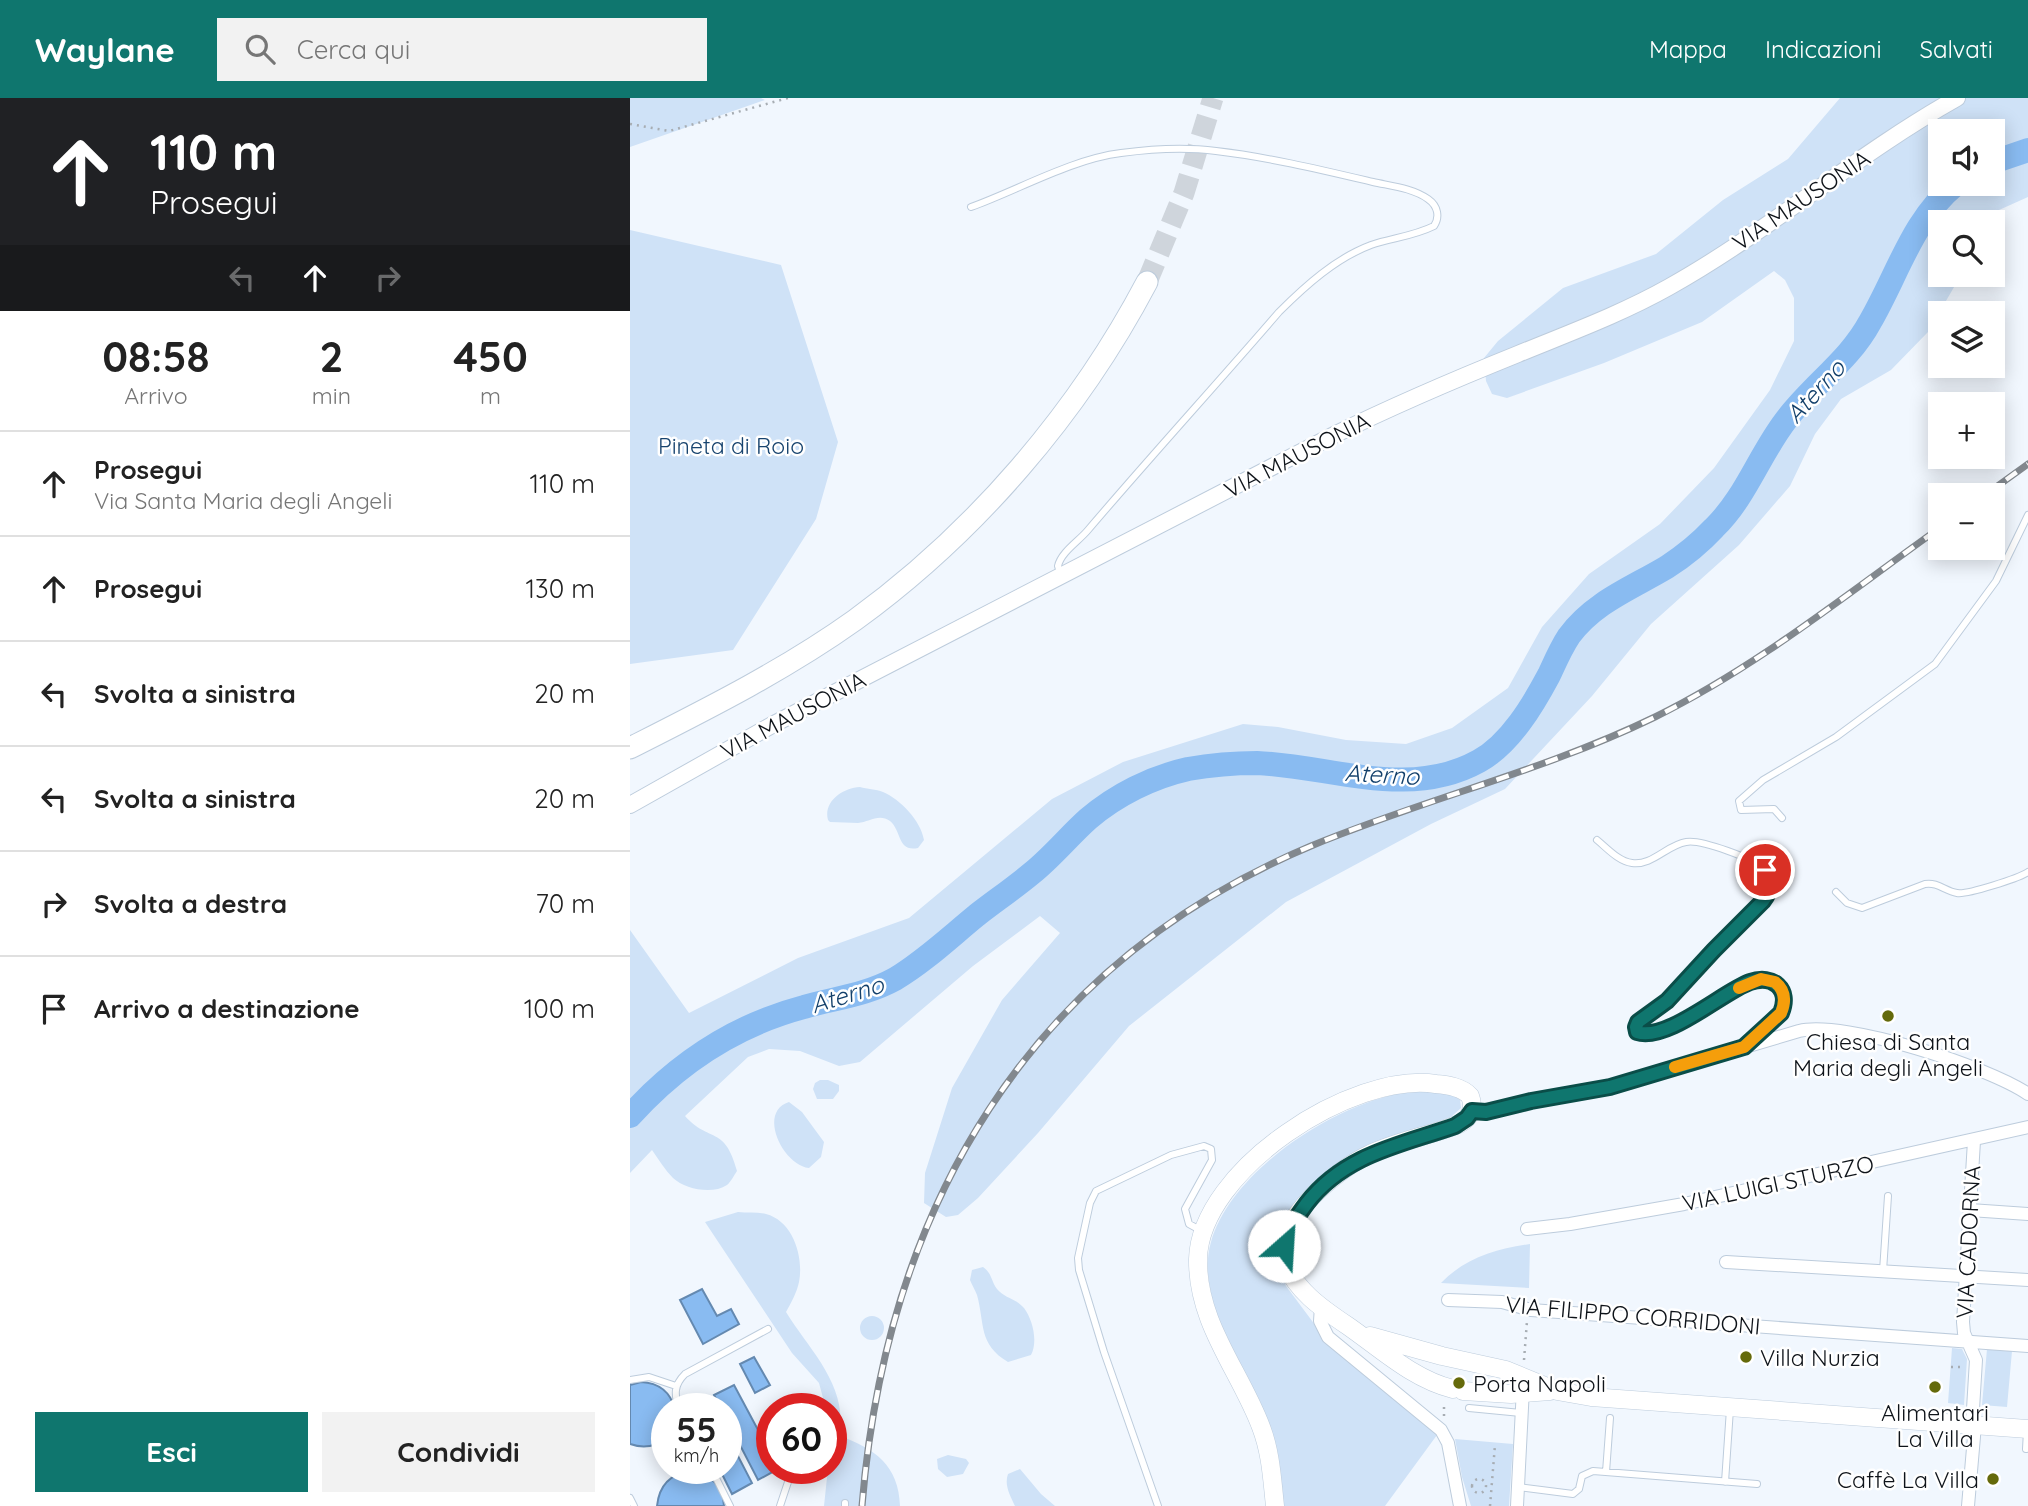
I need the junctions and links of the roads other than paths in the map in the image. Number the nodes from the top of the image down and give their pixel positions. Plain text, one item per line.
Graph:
1 (1957, 98) edge
2 (971, 206) dead end
3 (1147, 282) tunnel mouth
4 (2028, 515) edge
5 (1062, 577) junction
6 (630, 748) edge
7 (630, 805) edge
8 (1782, 818) dead end
9 (1597, 840) dead end
10 (2028, 872) edge
11 (1836, 892) dead end
12 (1744, 1047) junction
13 (2028, 1094) edge
14 (1472, 1111) junction
15 (2028, 1127) edge
16 (1974, 1141) junction
17 (1888, 1196) dead end
18 (1970, 1210) junction
19 (2028, 1214) edge
20 (1527, 1229) dead end
21 (1203, 1231) junction
22 (1726, 1262) dead end
23 (1883, 1272) junction
24 (1966, 1276) junction
25 (2028, 1280) edge
26 (1447, 1300) dead end
27 (1321, 1307) junction
28 (1346, 1325) junction
29 (768, 1329) dead end
30 (1968, 1342) junction
31 (2028, 1346) edge
32 (630, 1380) edge
33 (1523, 1385) junction
34 (676, 1386) junction
35 (675, 1393) edge
36 (1457, 1394) junction
37 (1730, 1407) junction
38 (1523, 1413) junction
39 (1610, 1418) dead end
40 (1973, 1425) junction
41 (2027, 1429) edge
42 (2026, 1449) dead end
43 (1606, 1472) junction
44 (1724, 1482) junction
45 (719, 1484) edge
46 (787, 1484) edge
47 (1757, 1484) dead end
48 (1518, 1487) junction
49 (630, 1498) edge
50 (634, 1506) edge
51 (730, 1506) edge
52 (780, 1506) edge
53 (1158, 1506) edge
54 (1275, 1506) edge
55 (1460, 1506) edge
56 (1517, 1506) edge
57 (1968, 1506) edge

1 - 5 main road, VIA MAUSONIA
2 - 5 lane
3 - 6 highway
4 - 8 lane
5 - 7 main road, VIA MAUSONIA
9 - 12 lane
10 - 11 lane
12 - 13 street
12 - 14 street
14 - 21 main road
14 - 27 main road
15 - 16 street, VIA LUIGI STURZO
16 - 18 street, VIA CADORNA
16 - 20 street, VIA LUIGI STURZO
17 - 23 lane
18 - 19 street
18 - 24 street, VIA CADORNA
21 - 53 lane
21 - 54 main road
22 - 23 street
23 - 24 street
24 - 25 street
24 - 30 street, VIA CADORNA
26 - 30 street, VIA FILIPPO CORRIDONI
27 - 28 main road
27 - 55 street
28 - 33 main road
28 - 36 main road
29 - 34 lane
30 - 31 street, VIA FILIPPO CORRIDONI
30 - 40 street, VIA CADORNA
32 - 34 lane
33 - 36 main road
33 - 37 main road
33 - 38 street
34 - 35 lane
36 - 38 lane
37 - 40 main road
37 - 44 lane
38 - 48 street
39 - 43 lane
40 - 41 main road
40 - 57 street, VIA CADORNA
41 - 42 lane
43 - 44 lane
43 - 48 lane
44 - 47 lane
45 - 51 lane
46 - 52 lane
48 - 56 street
49 - 50 lane

